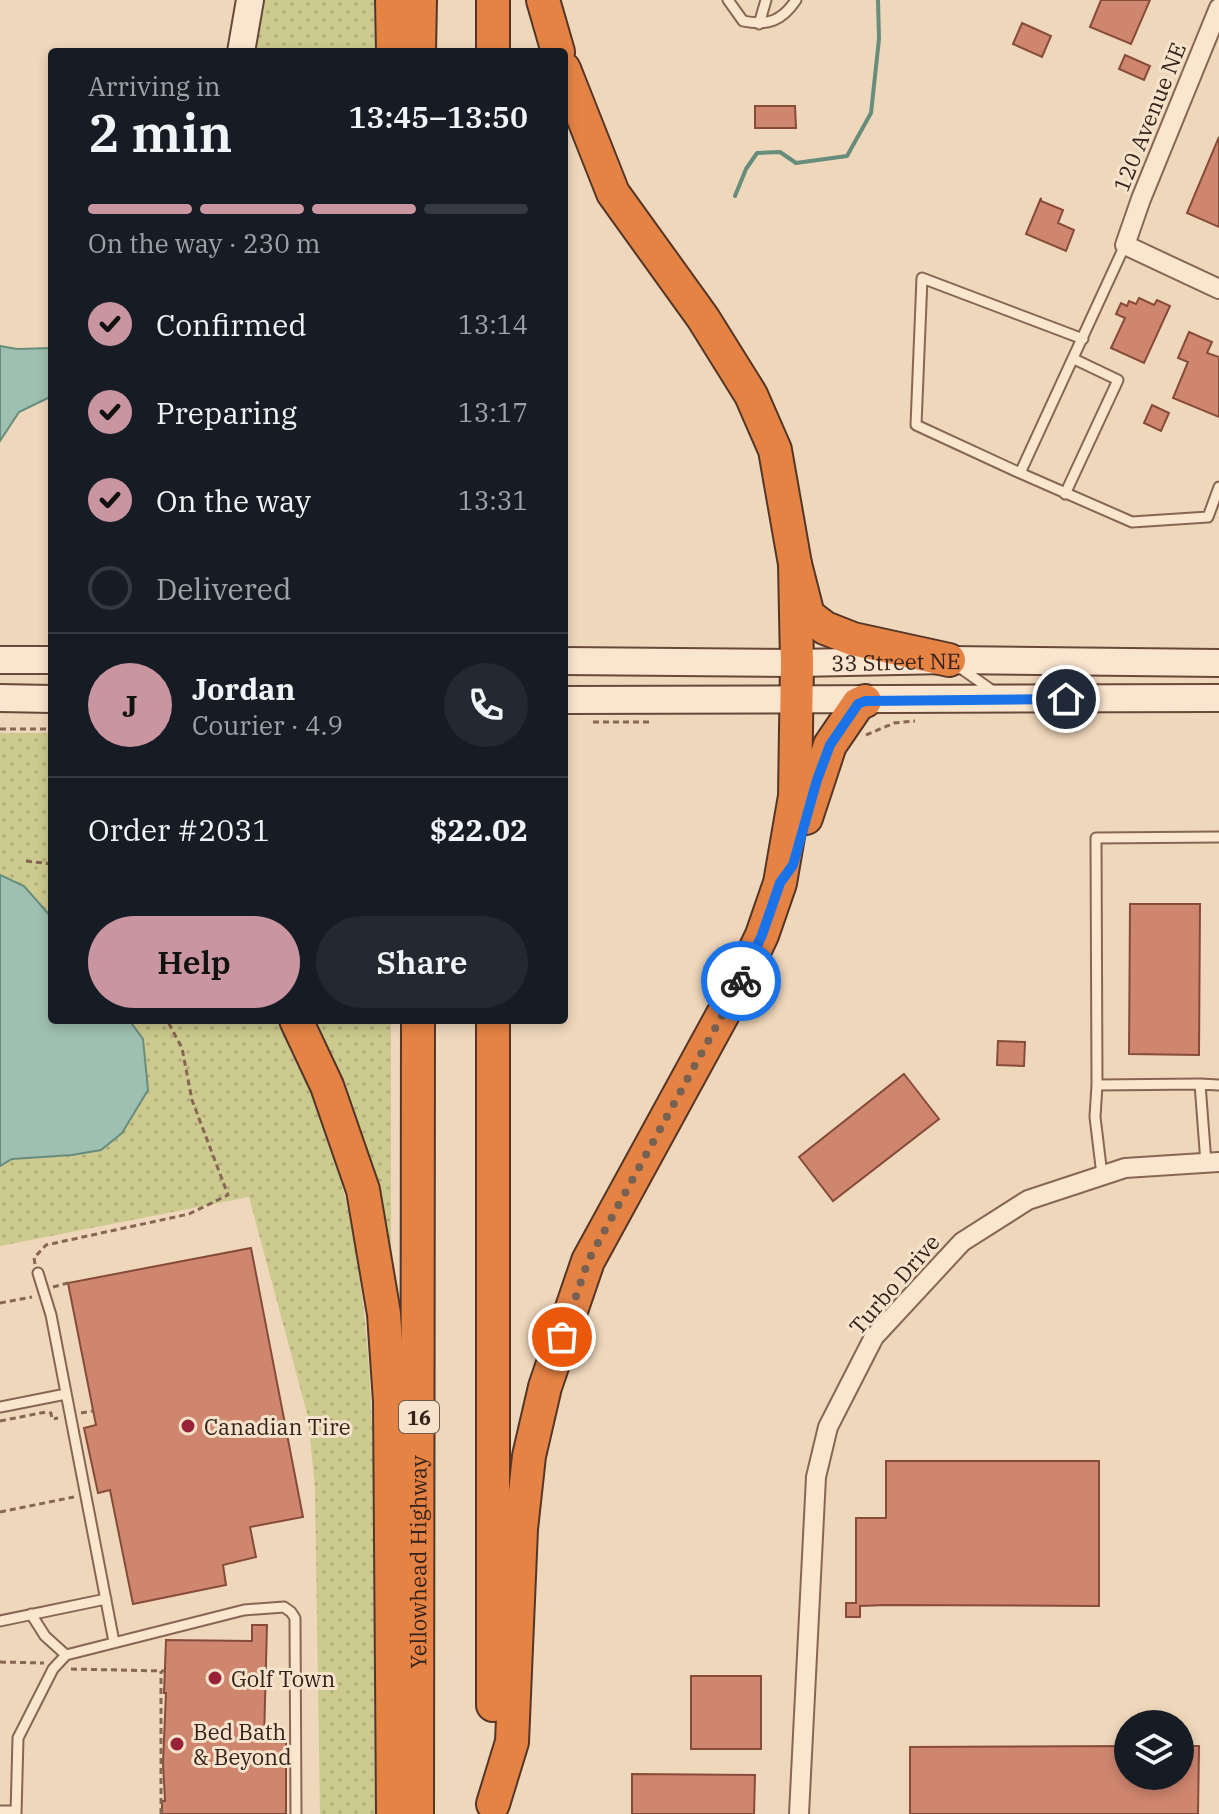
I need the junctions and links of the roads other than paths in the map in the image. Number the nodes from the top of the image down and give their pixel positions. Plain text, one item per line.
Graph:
1 (250, 0) edge
2 (392, 0) edge
3 (420, 0) edge
4 (493, 0) edge
5 (543, 0) edge
6 (728, 0) edge
7 (766, 0) edge
8 (796, 0) edge
9 (1219, 8) edge
10 (759, 24) junction
11 (242, 48) edge
12 (393, 48) edge
13 (419, 48) edge
14 (493, 48) edge
15 (557, 48) edge
16 (568, 79) edge
17 (1125, 245) junction
18 (1219, 289) edge
19 (1083, 339) junction
20 (1074, 359) junction
21 (1020, 473) junction
22 (1219, 487) edge
23 (1065, 494) junction
24 (795, 564) junction
25 (48, 654) edge
26 (2, 660) edge
27 (48, 660) edge
28 (949, 660) junction
29 (568, 661) edge
30 (797, 663) junction
31 (1219, 663) edge
32 (0, 698) edge
33 (1219, 698) edge
34 (48, 699) edge
35 (568, 700) edge
36 (797, 700) junction
37 (1005, 700) junction
38 (865, 701) junction
39 (1219, 837) edge
40 (780, 883) junction
41 (298, 1024) edge
42 (418, 1024) edge
43 (493, 1024) edge
44 (1200, 1084) junction
45 (1097, 1085) junction
46 (1219, 1085) edge
47 (1212, 1162) edge
48 (1102, 1175) junction
49 (38, 1273) road end
50 (66, 1394) junction
51 (0, 1407) edge
52 (106, 1599) junction
53 (31, 1614) junction
54 (0, 1621) edge
55 (114, 1642) junction
56 (66, 1655) junction
57 (493, 1809) edge
58 (0, 1811) edge
59 (16, 1813) edge
60 (296, 1814) edge
61 (393, 1814) edge
62 (417, 1814) edge
63 (799, 1814) edge

1 - 11 street
2 - 12 highway
3 - 13 highway
4 - 14 highway
5 - 15 highway
6 - 10 lane
7 - 10 lane
8 - 10 lane
9 - 17 street, 120 Avenue NE
16 - 24 highway
17 - 18 street
17 - 19 lane
19 - 20 lane
19 - 21 lane
20 - 21 lane
20 - 23 lane
21 - 23 lane
22 - 23 lane
24 - 28 highway
24 - 30 highway
25 - 26 street
26 - 27 street
28 - 30 street, 33 Street NE
28 - 31 street, 33 Street NE
28 - 37 lane
29 - 30 street, 33 Street NE
30 - 36 highway
32 - 34 street
33 - 37 street, 33 Street NE
35 - 36 street, 33 Street NE
36 - 38 street, 33 Street NE
36 - 40 highway
37 - 38 street, 33 Street NE
38 - 40 highway
39 - 45 lane
40 - 57 highway
41 - 61 highway
42 - 62 highway, Yellowhead Highway / 16
43 - 57 highway
44 - 45 lane
44 - 46 lane
44 - 47 lane
45 - 48 lane
47 - 48 street, Turbo Drive
48 - 63 street, Turbo Drive
49 - 50 lane
50 - 51 lane
50 - 52 lane
52 - 53 lane
52 - 55 lane
53 - 54 lane
53 - 56 lane
55 - 56 lane
55 - 60 lane
56 - 59 lane
58 - 59 lane

